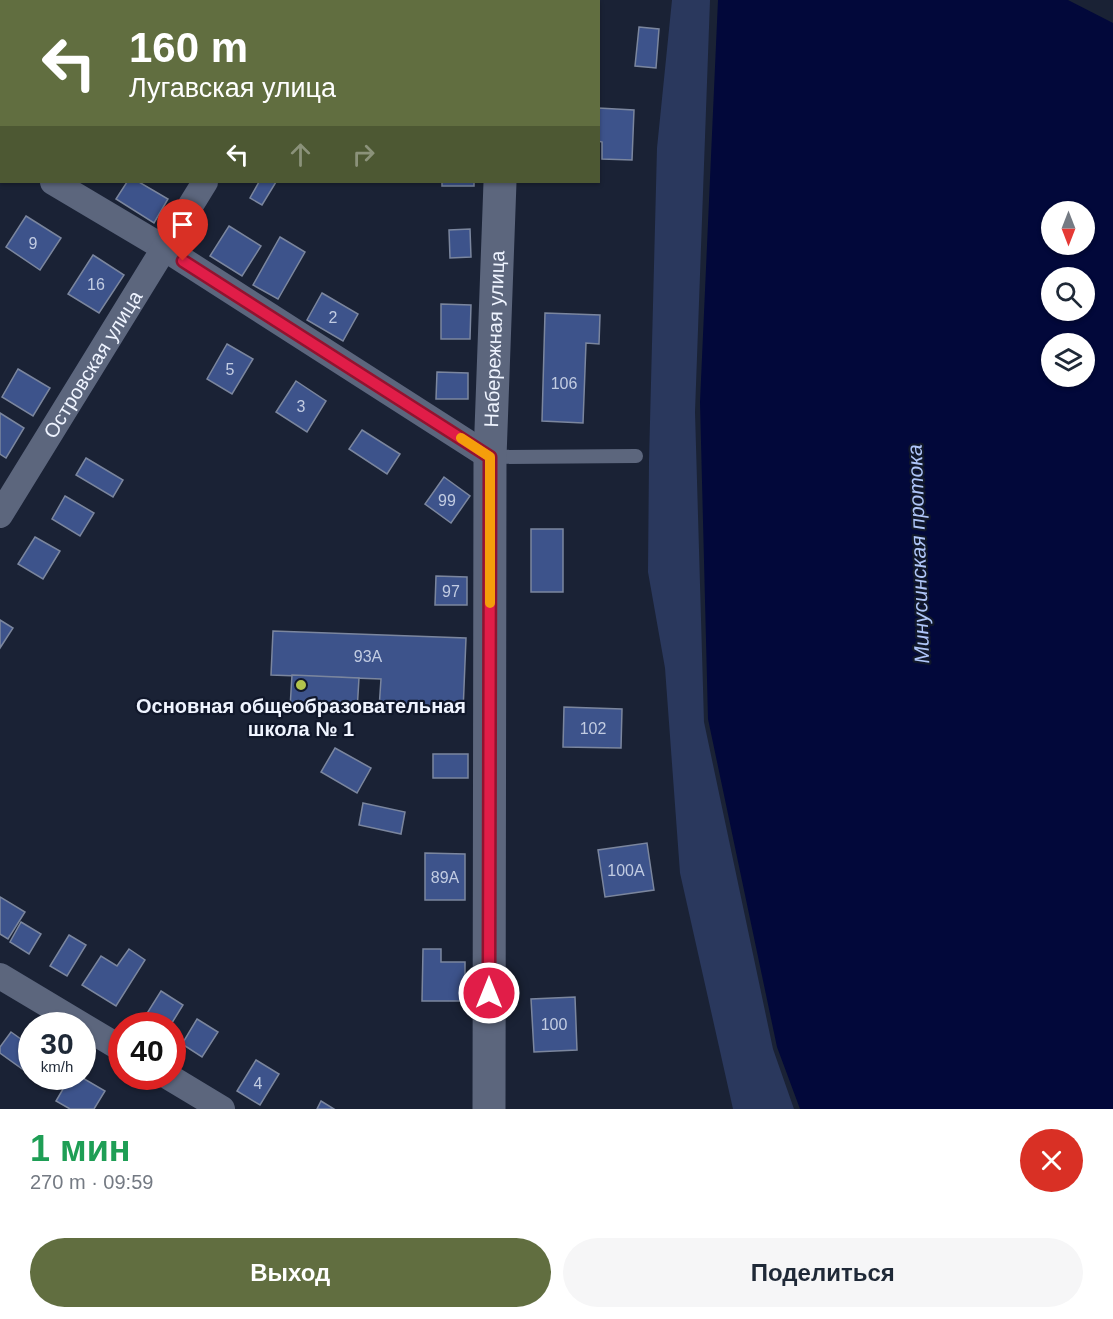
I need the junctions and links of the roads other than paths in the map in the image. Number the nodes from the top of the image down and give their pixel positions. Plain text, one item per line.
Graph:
1 (55, 183) edge
2 (204, 183) edge
3 (500, 183) edge
4 (164, 248) junction
5 (636, 456) dead end
6 (490, 457) junction
7 (0, 515) edge
8 (0, 976) edge
9 (108, 1041) edge
10 (186, 1087) edge
11 (222, 1109) edge
12 (489, 1109) edge

1 - 4 street
2 - 4 street, Островская улица
3 - 6 street, Набережная улица
4 - 6 street
4 - 7 street, Островская улица
5 - 6 lane
6 - 12 street, Набережная улица
8 - 9 street
10 - 11 street

